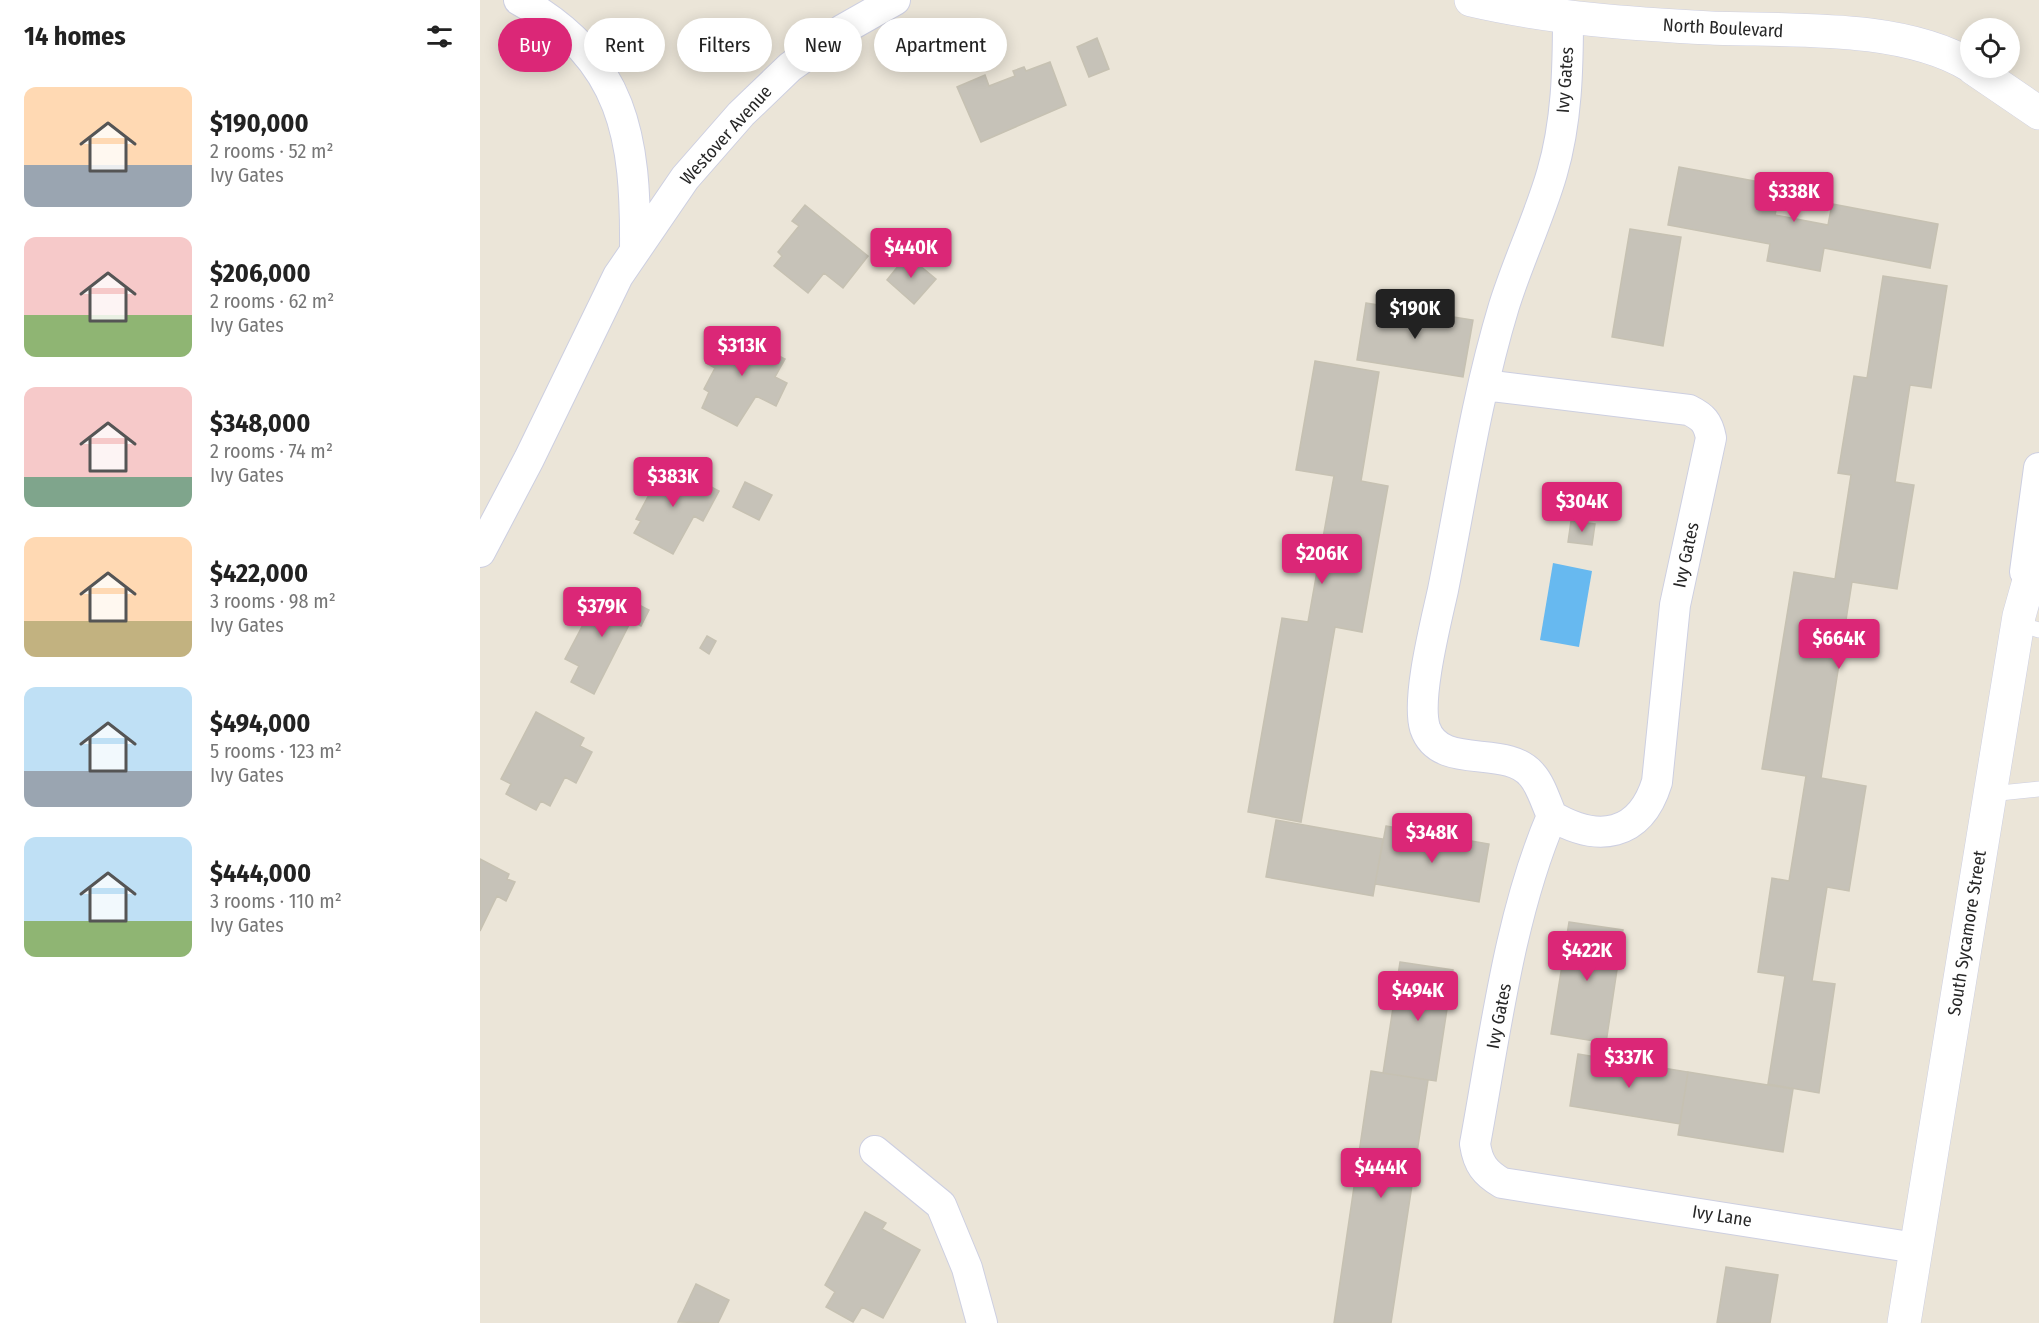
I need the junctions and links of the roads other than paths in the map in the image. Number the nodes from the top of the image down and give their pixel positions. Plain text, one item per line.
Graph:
1 (519, 0) edge
2 (895, 0) edge
3 (1471, 0) edge
4 (1568, 16) junction
5 (1960, 61) edge
6 (1988, 78) edge
7 (2039, 113) edge
8 (634, 249) junction
9 (1484, 385) junction
10 (2039, 468) edge
11 (2039, 545) edge
12 (480, 552) edge
13 (2025, 623) edge
14 (2039, 789) edge
15 (1990, 794) junction
16 (1552, 816) junction
17 (875, 1151) dead end
18 (1528, 1187) joint
19 (1916, 1248) junction
20 (982, 1323) edge
21 (1904, 1323) edge

1 - 8 street, Westover Avenue
2 - 8 street, Westover Avenue
3 - 4 main road, North Boulevard
4 - 5 main road, North Boulevard
4 - 9 street, Ivy Gates
6 - 7 main road, North Boulevard
8 - 12 street, Westover Avenue
9 - 16 street, Ivy Gates
9 - 16 street, Ivy Gates
10 - 13 street
11 - 13 main road, South Sycamore Street
13 - 15 main road, South Sycamore Street
14 - 15 lane
15 - 19 main road, South Sycamore Street
16 - 18 street, Ivy Gates
17 - 20 street
18 - 19 street, Ivy Lane
19 - 21 main road, South Sycamore Street

